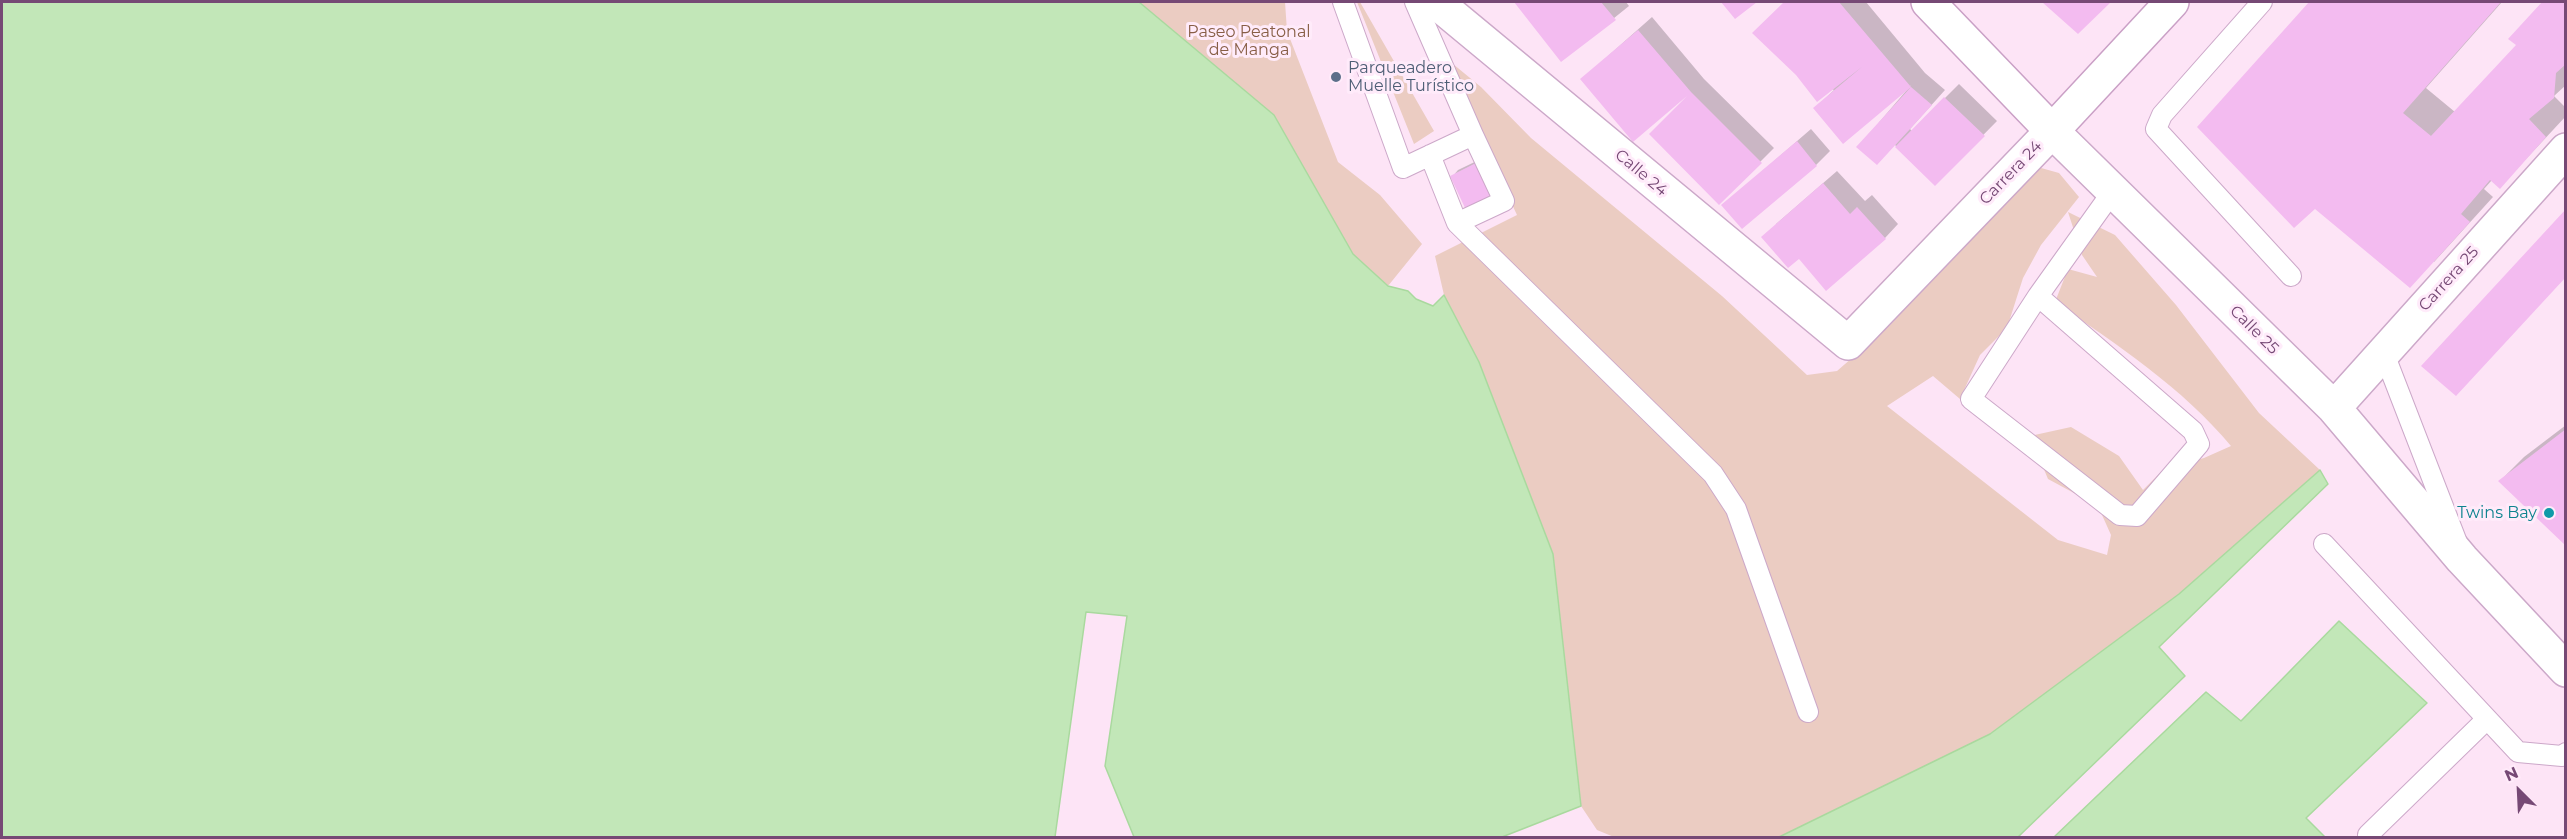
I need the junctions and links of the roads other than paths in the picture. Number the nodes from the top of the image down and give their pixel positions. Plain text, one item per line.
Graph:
1 (1343, 2) edge
2 (1415, 2) edge
3 (1436, 2) edge
4 (1929, 2) edge
5 (2172, 2) edge
6 (2262, 2) edge
7 (2052, 131) junction
8 (1473, 135) junction
9 (2565, 150) edge
10 (1430, 155) junction
11 (2113, 191) junction
12 (1457, 223) junction
13 (2291, 276) dead end
14 (2038, 296) junction
15 (1848, 343) joint
16 (2384, 351) junction
17 (2334, 408) junction
18 (2324, 544) dead end
19 (2462, 559) junction
20 (2565, 670) edge
21 (1808, 712) dead end
22 (2487, 719) junction
23 (2565, 753) edge
24 (2368, 835) dead end

1 - 10 lane
2 - 8 lane
3 - 15 street, Calle 24
4 - 7 street, Calle 25
5 - 7 street, Carrera 24
6 - 13 lane
7 - 11 street, Calle 25
7 - 15 street, Carrera 24
8 - 10 lane
8 - 12 lane
9 - 16 street, Carrera 25
10 - 12 lane
11 - 14 lane
11 - 17 street, Calle 25
12 - 21 lane
14 - 14 lane
16 - 17 street, Carrera 25
16 - 19 lane
17 - 19 street, Calle 25
18 - 22 lane
19 - 20 street, Calle 25
22 - 23 lane
22 - 24 lane

